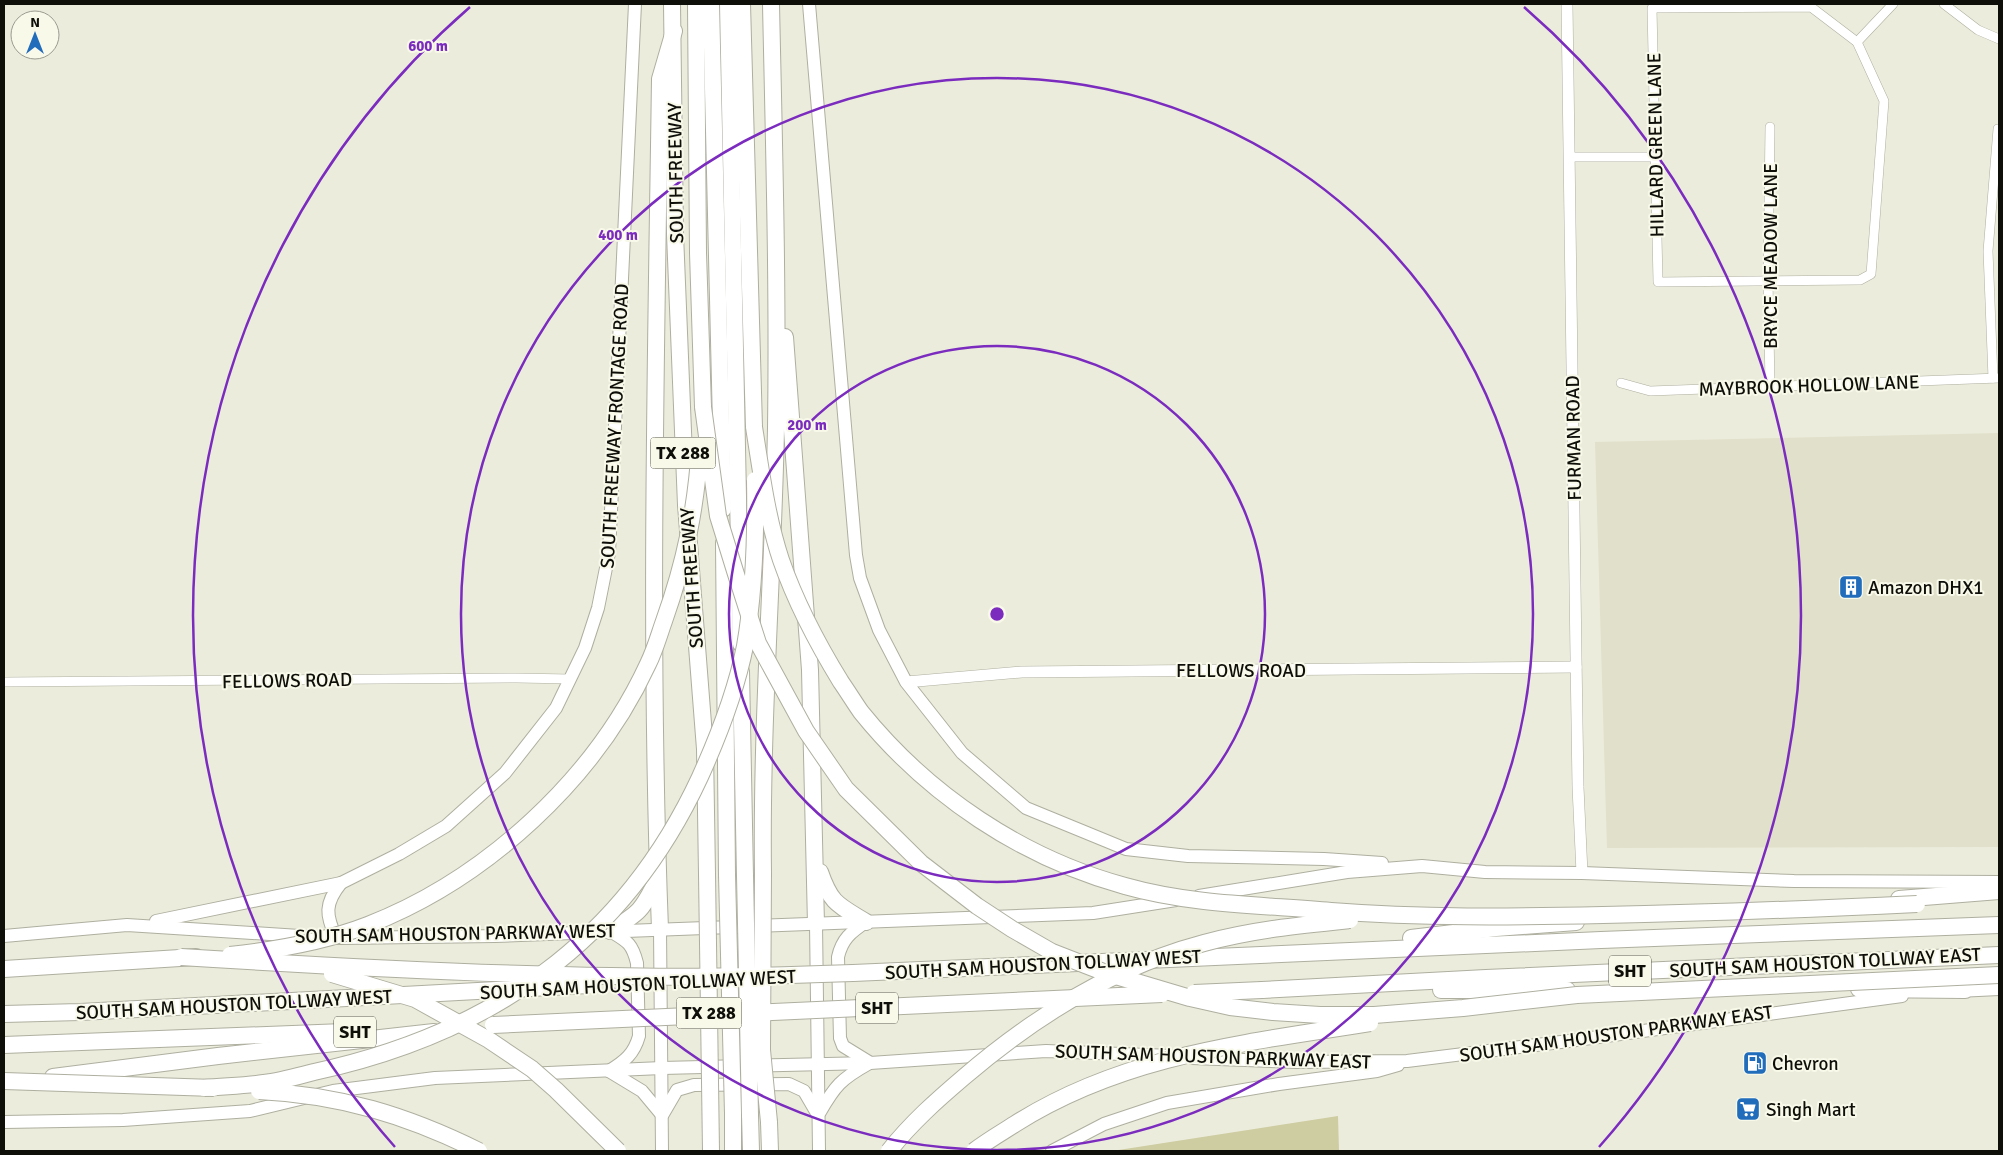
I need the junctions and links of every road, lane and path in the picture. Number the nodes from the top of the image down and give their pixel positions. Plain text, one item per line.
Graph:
1 (635, 4) edge
2 (672, 4) edge
3 (696, 4) edge
4 (710, 4) edge
5 (728, 4) edge
6 (742, 4) edge
7 (771, 4) edge
8 (809, 4) edge
9 (1567, 4) edge
10 (1893, 4) edge
11 (1944, 4) edge
12 (674, 31) junction
13 (1999, 39) edge
14 (1857, 42) junction
15 (1770, 127) dead end
16 (1999, 130) edge
17 (1655, 157) junction
18 (1570, 158) junction
19 (775, 185) junction
20 (1768, 280) junction
21 (1996, 378) edge
22 (1621, 384) dead end
23 (1770, 385) junction
24 (703, 407) junction
25 (754, 427) junction
26 (1576, 667) junction
27 (570, 679) junction
28 (4, 682) edge
29 (906, 682) junction
30 (815, 857) junction
31 (1422, 866) junction
32 (1582, 873) junction
33 (658, 878) junction
34 (1999, 882) edge
35 (340, 883) junction
36 (1999, 892) edge
37 (1999, 900) edge
38 (1387, 915) junction
39 (866, 922) junction
40 (816, 924) junction
41 (126, 925) junction
42 (1999, 925) edge
43 (660, 929) junction
44 (610, 931) junction
45 (4, 936) edge
46 (336, 938) junction
47 (1275, 954) junction
48 (230, 955) junction
49 (1999, 955) edge
50 (4, 958) edge
51 (4, 968) edge
52 (853, 973) junction
53 (1999, 976) edge
54 (1999, 989) edge
55 (1262, 990) junction
56 (1965, 990) junction
57 (1464, 1008) junction
58 (4, 1014) edge
59 (493, 1025) junction
60 (4, 1045) edge
61 (1407, 1061) junction
62 (870, 1063) junction
63 (818, 1064) junction
64 (662, 1068) junction
65 (610, 1071) junction
66 (4, 1081) edge
67 (204, 1088) junction
68 (662, 1115) junction
69 (818, 1115) junction
70 (4, 1122) edge
71 (479, 1151) edge
72 (618, 1151) edge
73 (662, 1151) edge
74 (711, 1151) edge
75 (733, 1151) edge
76 (750, 1151) edge
77 (770, 1151) edge
78 (819, 1151) edge
79 (889, 1151) edge
80 (974, 1151) edge
81 (1052, 1151) edge

1 - 27 main road, SOUTH FREEWAY FRONTAGE ROAD
2 - 12 highway, SOUTH FREEWAY / TX 288
3 - 24 highway
4 - 75 highway, bridge
5 - 76 highway, bridge
6 - 25 highway
7 - 19 highway, TX 288
8 - 29 main road
9 - 18 street, FURMAN ROAD
10 - 14 street
11 - 13 street
12 - 33 highway
12 - 74 highway, SOUTH FREEWAY / TX 288, bridge
14 - 17 street, HILLARD GREEN LANE
14 - 20 street
15 - 20 street, BRYCE MEADOW LANE
16 - 21 street
17 - 18 street
17 - 20 street, HILLARD GREEN LANE
18 - 26 street, FURMAN ROAD
19 - 30 highway
19 - 77 highway, TX 288, bridge
20 - 23 street, BRYCE MEADOW LANE
21 - 23 street, MAYBROOK HOLLOW LANE
22 - 23 street, MAYBROOK HOLLOW LANE
24 - 48 highway, bridge
24 - 57 highway, bridge
25 - 38 highway, bridge
25 - 67 highway, bridge
26 - 29 street, FELLOWS ROAD
26 - 32 street, FURMAN ROAD
27 - 28 street, FELLOWS ROAD
27 - 35 main road, SOUTH FREEWAY FRONTAGE ROAD
29 - 31 main road
30 - 39 highway
30 - 40 highway
31 - 32 main road
31 - 39 main road
32 - 34 main road
33 - 43 highway
33 - 44 highway
35 - 41 main road, SOUTH FREEWAY FRONTAGE ROAD
35 - 46 main road
36 - 47 highway
37 - 38 highway, bridge
38 - 79 highway, bridge
39 - 40 main road
39 - 62 main road
40 - 43 main road, SOUTH SAM HOUSTON PARKWAY WEST
40 - 63 main road
41 - 45 main road, SOUTH SAM HOUSTON PARKWAY WEST
41 - 46 main road, SOUTH SAM HOUSTON PARKWAY WEST
42 - 47 highway, SOUTH SAM HOUSTON TOLLWAY EAST / SHT
43 - 44 main road, SOUTH SAM HOUSTON PARKWAY WEST
43 - 64 main road
44 - 46 main road, SOUTH SAM HOUSTON PARKWAY WEST
44 - 65 main road
47 - 52 highway, SOUTH SAM HOUSTON TOLLWAY WEST / SHT, bridge
48 - 51 highway, bridge
48 - 72 highway, bridge
49 - 55 highway, SOUTH SAM HOUSTON TOLLWAY EAST / SHT
50 - 52 highway, bridge
52 - 58 highway, SOUTH SAM HOUSTON TOLLWAY WEST / SHT, bridge
53 - 57 highway, bridge
54 - 56 main road, SOUTH SAM HOUSTON PARKWAY EAST
55 - 56 highway
55 - 59 highway, SOUTH SAM HOUSTON TOLLWAY WEST / SHT, bridge
56 - 61 main road, SOUTH SAM HOUSTON PARKWAY EAST
57 - 80 highway, bridge
59 - 60 highway, SOUTH SAM HOUSTON TOLLWAY WEST / SHT, bridge
59 - 66 highway, bridge
61 - 62 main road, SOUTH SAM HOUSTON PARKWAY EAST
61 - 81 main road
62 - 63 main road, SOUTH SAM HOUSTON PARKWAY EAST
62 - 69 main road
63 - 64 main road, SOUTH SAM HOUSTON PARKWAY EAST
63 - 69 main road
64 - 65 main road
64 - 68 main road
65 - 68 main road
65 - 70 main road
66 - 67 highway, bridge
67 - 71 highway, bridge
68 - 69 main road
68 - 73 main road
69 - 78 main road

